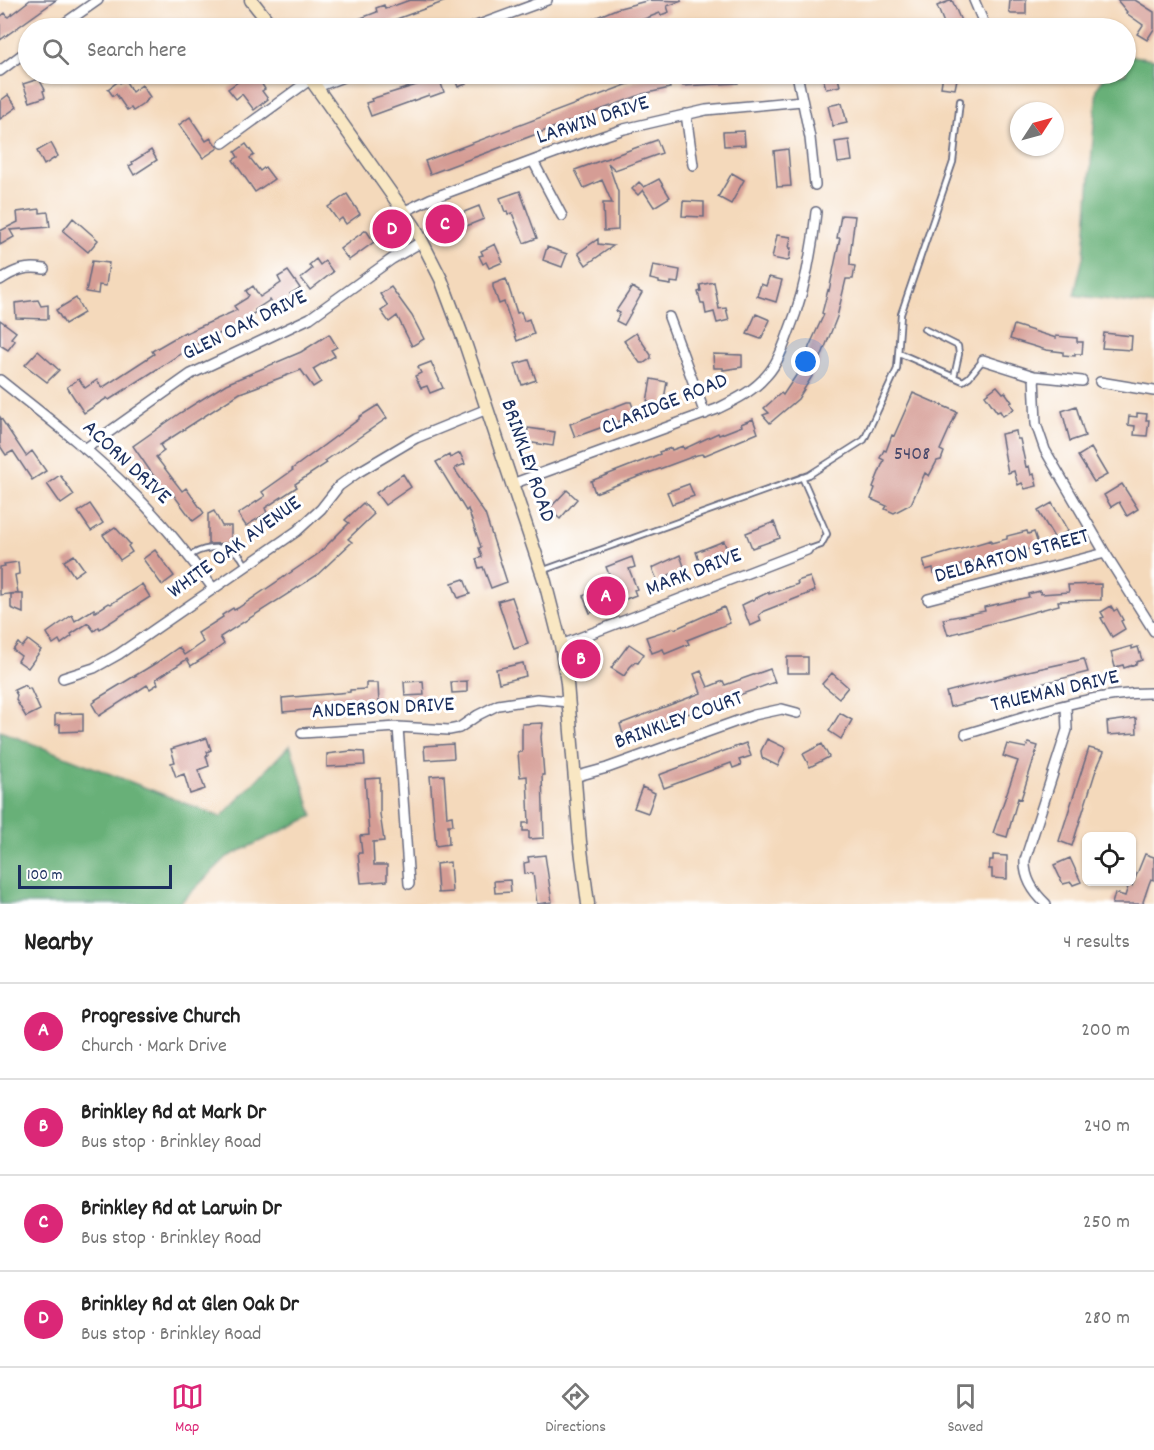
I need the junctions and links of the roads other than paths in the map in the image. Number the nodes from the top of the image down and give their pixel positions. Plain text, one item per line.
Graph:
1 (98, 0) edge
2 (251, 0) edge
3 (547, 0) edge
4 (974, 0) edge
5 (72, 18) edge
6 (265, 18) edge
7 (498, 18) edge
8 (982, 18) edge
9 (18, 58) edge
10 (0, 71) edge
11 (306, 84) edge
12 (315, 84) edge
13 (799, 84) edge
14 (960, 101) dead end
15 (802, 102) junction
16 (686, 114) junction
17 (223, 143) dead end
18 (533, 161) junction
19 (693, 165) dead end
20 (815, 185) dead end
21 (405, 211) junction
22 (816, 212) dead end
23 (562, 216) dead end
24 (423, 242) junction
25 (44, 269) dead end
26 (0, 280) edge
27 (669, 317) dead end
28 (924, 329) dead end
29 (899, 352) junction
30 (983, 360) joint
31 (1035, 376) junction
32 (954, 377) junction
33 (0, 380) edge
34 (1082, 381) dead end
35 (1100, 382) dead end
36 (1154, 391) edge
37 (487, 409) junction
38 (705, 414) junction
39 (85, 449) junction
40 (802, 477) junction
41 (512, 484) junction
42 (807, 550) joint
43 (1105, 553) junction
44 (189, 557) junction
45 (246, 567) junction
46 (541, 571) junction
47 (213, 588) junction
48 (928, 599) dead end
49 (1154, 631) edge
50 (561, 645) junction
51 (63, 678) dead end
52 (1154, 693) edge
53 (569, 702) junction
54 (1066, 706) junction
55 (797, 713) dead end
56 (398, 727) junction
57 (302, 733) dead end
58 (966, 734) dead end
59 (574, 777) junction
60 (409, 884) dead end
61 (588, 904) edge
62 (1046, 904) edge

1 - 5 street
2 - 6 main road
3 - 7 street
4 - 8 street
9 - 10 street
11 - 17 street
12 - 21 main road, BRINKLEY ROAD
13 - 15 street
14 - 29 lane
15 - 16 street, LARWIN DRIVE
15 - 20 street
16 - 18 street, LARWIN DRIVE
16 - 19 street
18 - 21 street, LARWIN DRIVE
18 - 23 street
21 - 24 main road, BRINKLEY ROAD
22 - 38 street, CLARIDGE ROAD
24 - 37 main road, BRINKLEY ROAD
24 - 39 street, GLEN OAK DRIVE
25 - 26 street
27 - 38 street
28 - 32 lane
29 - 32 lane
29 - 40 lane
30 - 31 street
30 - 32 lane
31 - 34 street
31 - 43 street
33 - 39 street, ACORN DRIVE
35 - 36 street
37 - 41 main road, BRINKLEY ROAD
37 - 45 street, WHITE OAK AVENUE
38 - 41 street, CLARIDGE ROAD
39 - 44 street, ACORN DRIVE
40 - 42 lane
40 - 46 lane
41 - 46 main road, BRINKLEY ROAD
42 - 50 street, MARK DRIVE
43 - 48 street, DELBARTON STREET
43 - 49 street
44 - 45 lane
44 - 47 street, ACORN DRIVE
45 - 47 street, WHITE OAK AVENUE
46 - 50 main road, BRINKLEY ROAD
47 - 51 street, WHITE OAK AVENUE
50 - 53 main road, BRINKLEY ROAD
52 - 54 street, TRUEMAN DRIVE
53 - 56 street, ANDERSON DRIVE
53 - 59 main road, BRINKLEY ROAD
54 - 58 street, TRUEMAN DRIVE
54 - 62 street
55 - 59 street, BRINKLEY COURT
56 - 57 street, ANDERSON DRIVE
56 - 60 street
59 - 61 main road, BRINKLEY ROAD

